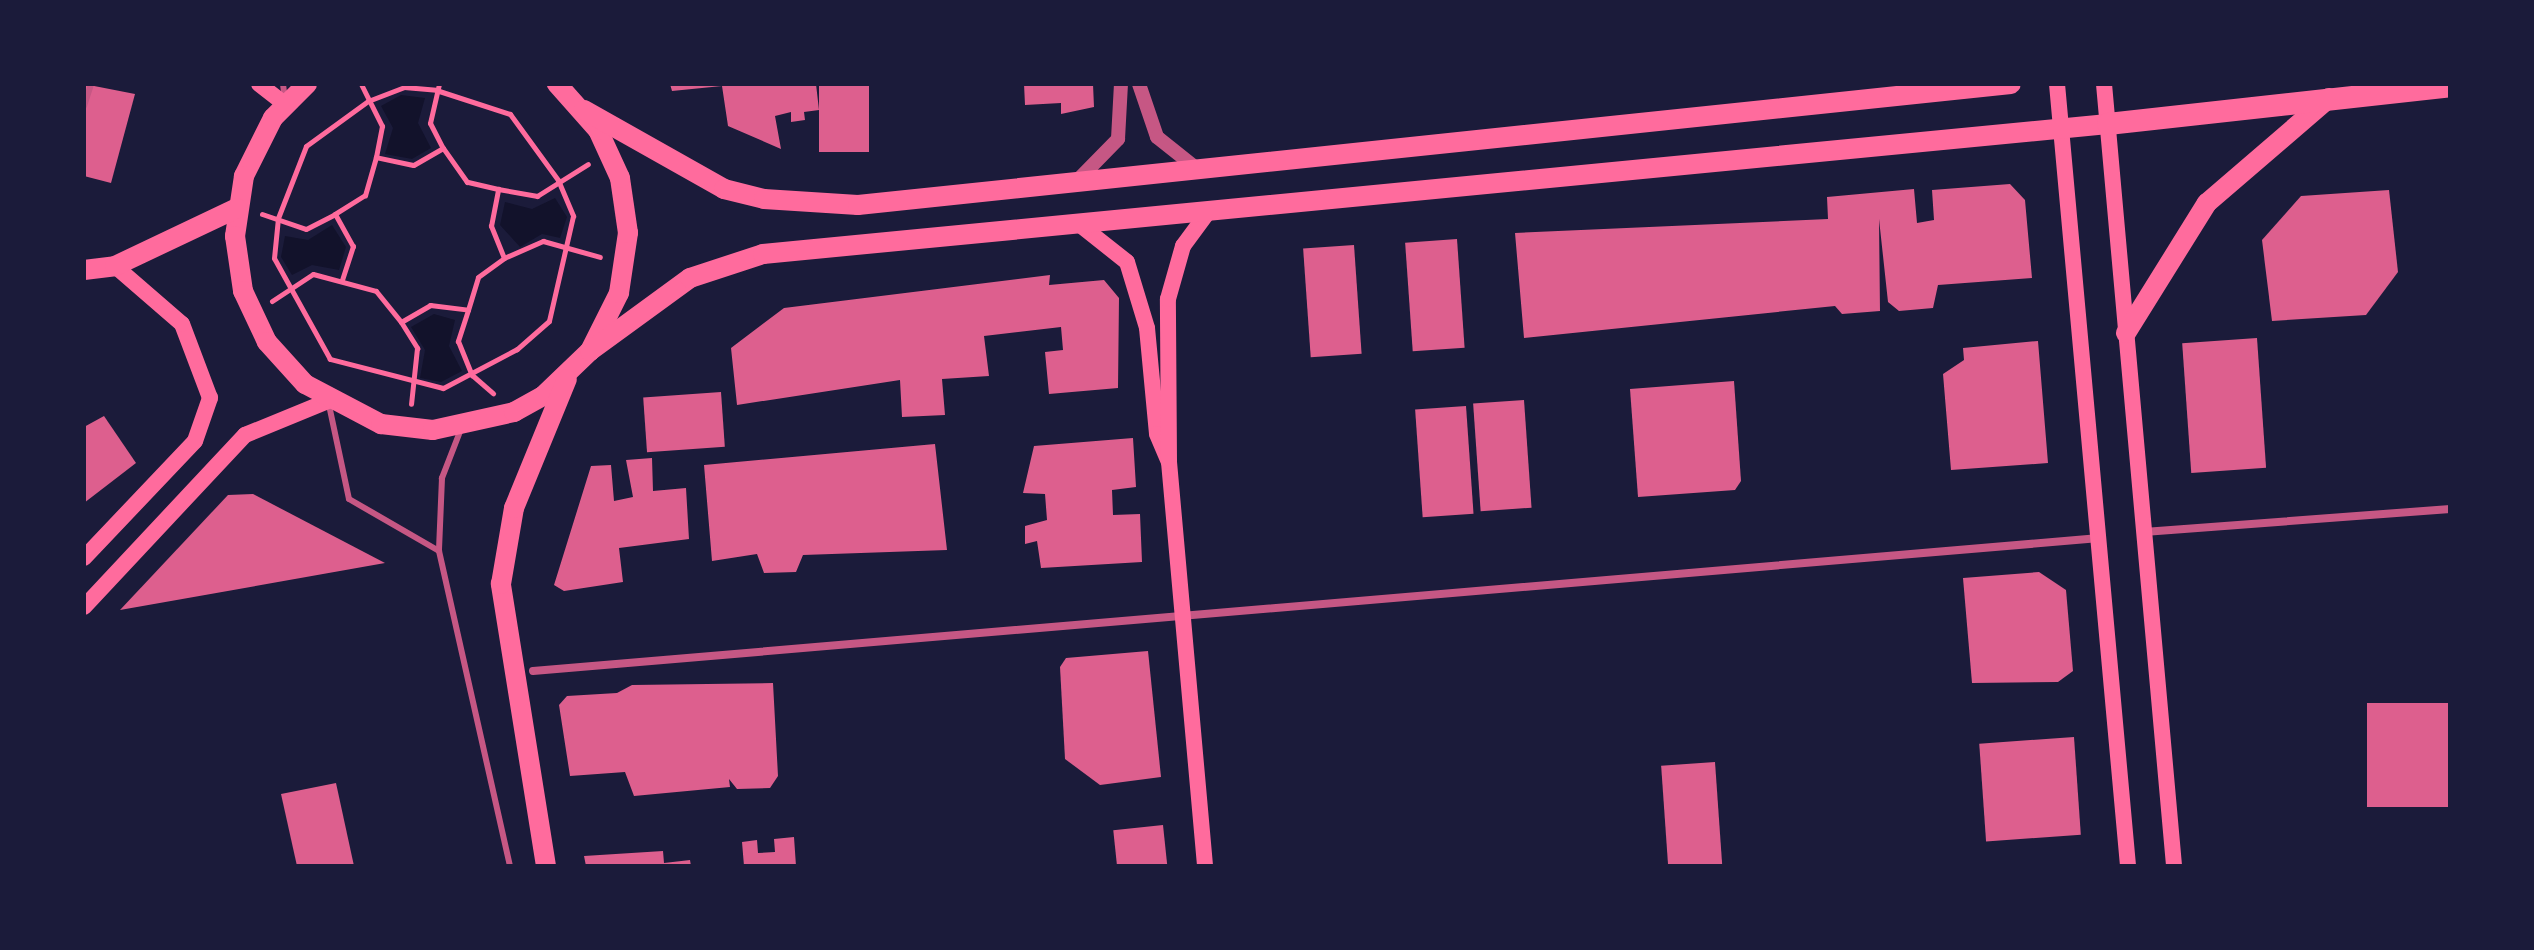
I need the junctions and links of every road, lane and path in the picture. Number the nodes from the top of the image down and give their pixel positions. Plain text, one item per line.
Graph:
1 (91, 84) edge
2 (259, 84) edge
3 (307, 84) edge
4 (361, 84) edge
5 (557, 84) edge
6 (1121, 84) edge
7 (1139, 84) edge
8 (2011, 84) edge
9 (2057, 84) edge
10 (2104, 84) edge
11 (2450, 86) edge
12 (438, 87) edge
13 (1938, 89) edge
14 (284, 94) edge
15 (2329, 98) junction
16 (368, 101) junction
17 (84, 106) edge
18 (584, 110) junction
19 (2108, 124) junction
20 (2062, 129) junction
21 (443, 148) junction
22 (610, 152) junction
23 (376, 157) junction
24 (1203, 170) junction
25 (558, 180) junction
26 (1074, 183) junction
27 (498, 189) junction
28 (237, 208) junction
29 (1208, 212) junction
30 (335, 214) junction
31 (278, 218) junction
32 (1079, 224) junction
33 (568, 252) junction
34 (504, 258) junction
35 (626, 261) junction
36 (115, 266) junction
37 (84, 270) edge
38 (342, 280) junction
39 (288, 289) junction
40 (468, 310) junction
41 (253, 317) junction
42 (401, 322) junction
43 (2126, 333) junction
44 (590, 351) junction
45 (472, 375) junction
46 (568, 375) junction
47 (417, 381) junction
48 (328, 401) junction
49 (514, 412) junction
50 (405, 428) junction
51 (461, 428) junction
52 (1169, 462) junction
53 (2450, 509) edge
54 (2144, 532) junction
55 (2099, 538) junction
56 (439, 551) junction
57 (84, 558) edge
58 (84, 607) edge
59 (1183, 616) junction
60 (533, 671) dead end
61 (510, 866) edge
62 (546, 866) edge
63 (1205, 866) edge
64 (2128, 866) edge
65 (2174, 866) edge

1 - 17 lane
2 - 14 main road
3 - 14 main road
4 - 16 path
5 - 18 main road
6 - 26 street
7 - 24 street
8 - 13 main road
9 - 20 main road
10 - 19 main road
11 - 15 highway
12 - 16 path
12 - 21 path
12 - 25 path
13 - 24 main road
14 - 28 main road
15 - 19 highway
15 - 43 main road
16 - 23 path
16 - 31 path
18 - 22 main road
18 - 26 main road
19 - 20 main road
19 - 43 main road
20 - 29 main road
20 - 55 main road
21 - 23 path
21 - 27 path
22 - 25 path
22 - 35 main road
23 - 30 path
24 - 26 main road
25 - 27 path
25 - 33 path
27 - 34 path
28 - 31 path
28 - 36 main road
28 - 41 main road
29 - 32 main road
29 - 52 main road
30 - 31 path
30 - 38 path
31 - 39 path
32 - 44 main road
32 - 52 main road
33 - 34 path
33 - 35 path
33 - 45 path
34 - 40 path
35 - 44 main road
36 - 37 main road
36 - 57 main road
38 - 39 path
38 - 42 path
39 - 41 path
39 - 47 path
40 - 42 path
40 - 45 path
41 - 48 main road
42 - 47 path
43 - 54 main road
44 - 46 main road
45 - 47 path
45 - 49 path
46 - 49 main road
46 - 62 main road
47 - 50 path
48 - 50 main road
48 - 56 lane
48 - 58 main road
49 - 51 main road
50 - 51 main road
51 - 56 lane
52 - 59 main road
53 - 54 street
54 - 65 main road
55 - 59 street
55 - 64 main road
56 - 61 lane
59 - 60 street
59 - 63 main road

